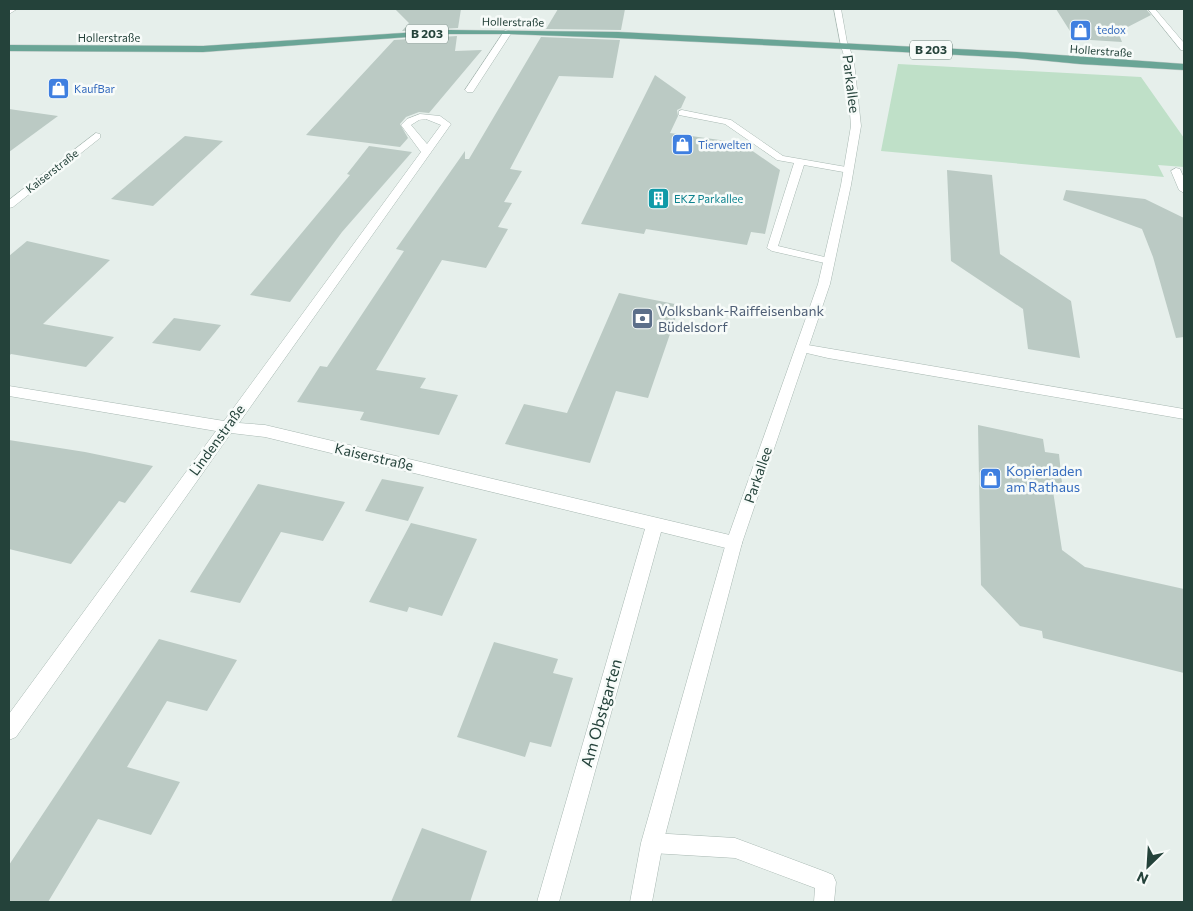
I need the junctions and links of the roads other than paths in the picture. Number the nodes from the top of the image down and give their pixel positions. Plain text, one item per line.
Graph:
1 (13, 9) edge
2 (837, 9) edge
3 (1151, 9) edge
4 (9, 12) edge
5 (508, 32) junction
6 (845, 46) junction
7 (1184, 48) edge
8 (10, 49) edge
9 (1017, 55) junction
10 (1184, 60) edge
11 (1184, 67) edge
12 (470, 90) dead end
13 (682, 113) dead end
14 (96, 136) dead end
15 (426, 152) dead end
16 (800, 161) junction
17 (849, 170) junction
18 (1176, 171) dead end
19 (1184, 190) edge
20 (9, 205) edge
21 (829, 261) junction
22 (802, 348) junction
23 (9, 391) edge
24 (1184, 414) edge
25 (226, 428) junction
26 (655, 523) junction
27 (734, 543) junction
28 (9, 730) edge
29 (652, 842) junction
30 (548, 902) edge
31 (641, 902) edge
32 (824, 902) edge

1 - 4 street
2 - 6 lane
3 - 7 lane
5 - 6 main road, Hollerstraße / B 203
5 - 8 main road, Hollerstraße / B 203
5 - 12 street
6 - 9 main road, Hollerstraße / B 203
6 - 17 street, Parkallee
9 - 10 main road, Hollerstraße / B 203
9 - 11 main road, Hollerstraße / B 203
13 - 16 lane
14 - 20 street, Kaiserstraße
15 - 25 street, Lindenstraße
16 - 17 lane
16 - 21 lane
17 - 21 street, Parkallee
18 - 19 street
21 - 22 street, Parkallee
22 - 24 lane
22 - 27 street, Parkallee
23 - 25 street, Kaiserstraße
25 - 26 street, Kaiserstraße
25 - 28 street, Lindenstraße
26 - 27 street, Kaiserstraße
26 - 30 street, Am Obstgarten
27 - 29 street, Parkallee
29 - 31 street, Parkallee
29 - 32 lane

